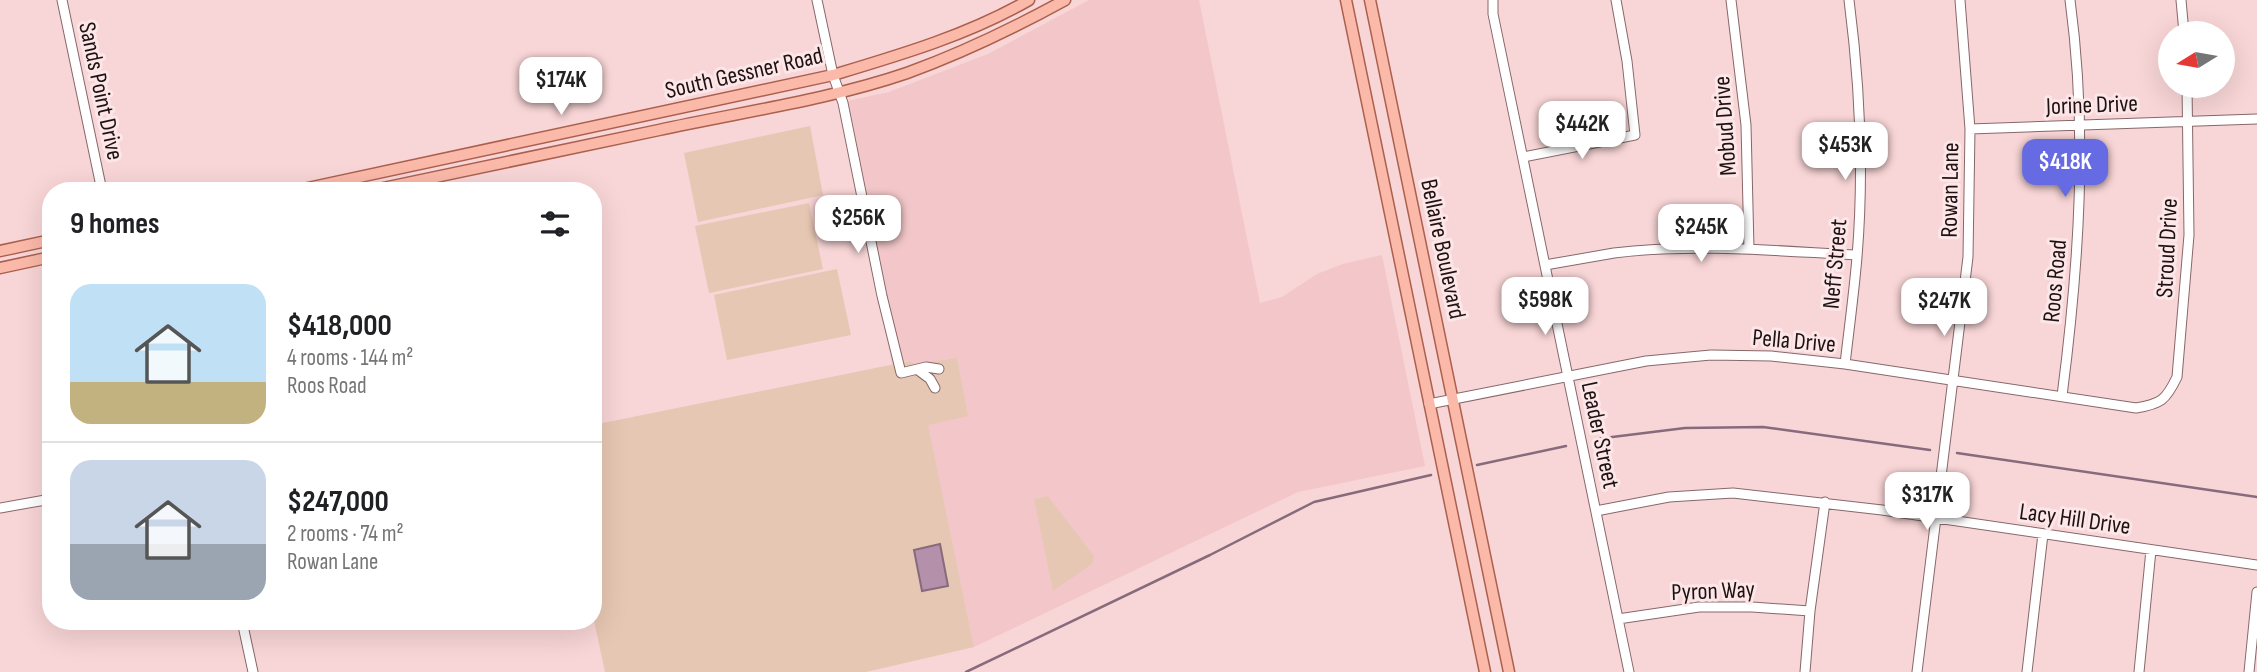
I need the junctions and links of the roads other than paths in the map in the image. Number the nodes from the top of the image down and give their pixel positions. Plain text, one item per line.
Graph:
1 (62, 0) edge
2 (817, 0) edge
3 (1029, 0) edge
4 (1065, 0) edge
5 (1346, 0) edge
6 (1370, 0) edge
7 (1493, 0) edge
8 (1616, 0) edge
9 (1731, 0) edge
10 (1849, 0) edge
11 (1960, 0) edge
12 (2070, 0) edge
13 (2181, 0) edge
14 (2183, 21) edge
15 (833, 75) junction
16 (839, 91) junction
17 (2188, 98) edge
18 (713, 101) junction
19 (1391, 105) junction
20 (1368, 110) junction
21 (716, 119) junction
22 (2257, 119) edge
23 (2189, 121) junction
24 (607, 123) junction
25 (2080, 124) junction
26 (1970, 129) junction
27 (611, 141) junction
28 (504, 146) junction
29 (1523, 157) junction
30 (507, 163) junction
31 (397, 169) junction
32 (100, 182) edge
33 (337, 182) edge
34 (400, 182) edge
35 (410, 182) edge
36 (42, 242) edge
37 (1749, 249) junction
38 (0, 251) edge
39 (1423, 256) junction
40 (1857, 256) junction
41 (42, 259) edge
42 (1400, 261) junction
43 (1545, 265) junction
44 (0, 268) edge
45 (1845, 364) junction
46 (939, 369) dead end
47 (918, 370) junction
48 (1568, 375) junction
49 (1954, 380) junction
50 (934, 388) dead end
51 (2063, 396) junction
52 (1453, 399) junction
53 (1429, 404) junction
54 (2157, 404) joint
55 (42, 501) edge
56 (1825, 502) junction
57 (0, 508) edge
58 (1596, 511) junction
59 (1934, 518) junction
60 (2043, 534) junction
61 (2151, 550) junction
62 (2257, 565) edge
63 (2257, 592) edge
64 (1810, 611) junction
65 (1618, 619) junction
66 (244, 630) edge
67 (253, 672) edge
68 (1485, 672) edge
69 (1509, 672) edge
70 (1629, 672) edge
71 (1805, 672) edge
72 (1917, 672) edge
73 (2027, 672) edge
74 (2139, 672) edge
75 (2249, 672) edge

1 - 32 street, Sands Point Drive
2 - 15 street
3 - 15 main road, South Gessner Road
4 - 16 main road, South Gessner Road
5 - 20 main road, Bellaire Boulevard
6 - 19 main road, Bellaire Boulevard
7 - 29 street, Leader Street
8 - 29 street
9 - 37 street, Mobud Drive
10 - 40 street, Neff Street
11 - 26 street, Rowan Lane
12 - 25 street, Roos Road
13 - 14 street
15 - 16 street
15 - 18 main road, South Gessner Road
16 - 21 main road, South Gessner Road
16 - 47 street
17 - 23 street, Stroud Drive
18 - 21 main road
18 - 24 main road, South Gessner Road
19 - 20 main road
19 - 39 main road, Bellaire Boulevard
20 - 42 main road, Bellaire Boulevard
21 - 27 main road, South Gessner Road
22 - 23 street, Jorine Drive
23 - 25 street, Jorine Drive
23 - 54 street, Stroud Drive
24 - 27 main road
24 - 28 main road, South Gessner Road
25 - 26 street, Jorine Drive
25 - 51 street, Roos Road
26 - 49 street, Rowan Lane
27 - 30 main road, South Gessner Road
28 - 30 main road
28 - 31 main road, South Gessner Road
29 - 43 street, Leader Street
30 - 35 main road, South Gessner Road
31 - 33 main road, South Gessner Road
31 - 34 main road
36 - 38 main road
37 - 40 street
37 - 43 street
39 - 42 main road
39 - 52 main road, Bellaire Boulevard
40 - 45 street, Neff Street
41 - 44 main road
42 - 53 main road, Bellaire Boulevard
43 - 48 street, Leader Street
45 - 48 street, Pella Drive
45 - 49 street, Pella Drive
46 - 47 street
47 - 50 street
48 - 52 street, Pella Drive
48 - 58 street, Leader Street
49 - 51 street, Pella Drive
49 - 59 street, Rowan Lane
51 - 54 street, Pella Drive
52 - 53 street, Pella Drive
52 - 69 main road, Bellaire Boulevard
53 - 68 main road, Bellaire Boulevard
55 - 57 street
56 - 58 street, Lacy Hill Drive
56 - 59 street, Lacy Hill Drive
56 - 64 street
58 - 65 street, Leader Street
59 - 60 street, Lacy Hill Drive
59 - 72 street, Rowan Lane
60 - 61 street, Lacy Hill Drive
60 - 73 street
61 - 62 street, Lacy Hill Drive
61 - 74 street
63 - 75 street
64 - 65 street, Pyron Way
64 - 71 street
65 - 70 street, Leader Street
66 - 67 street

